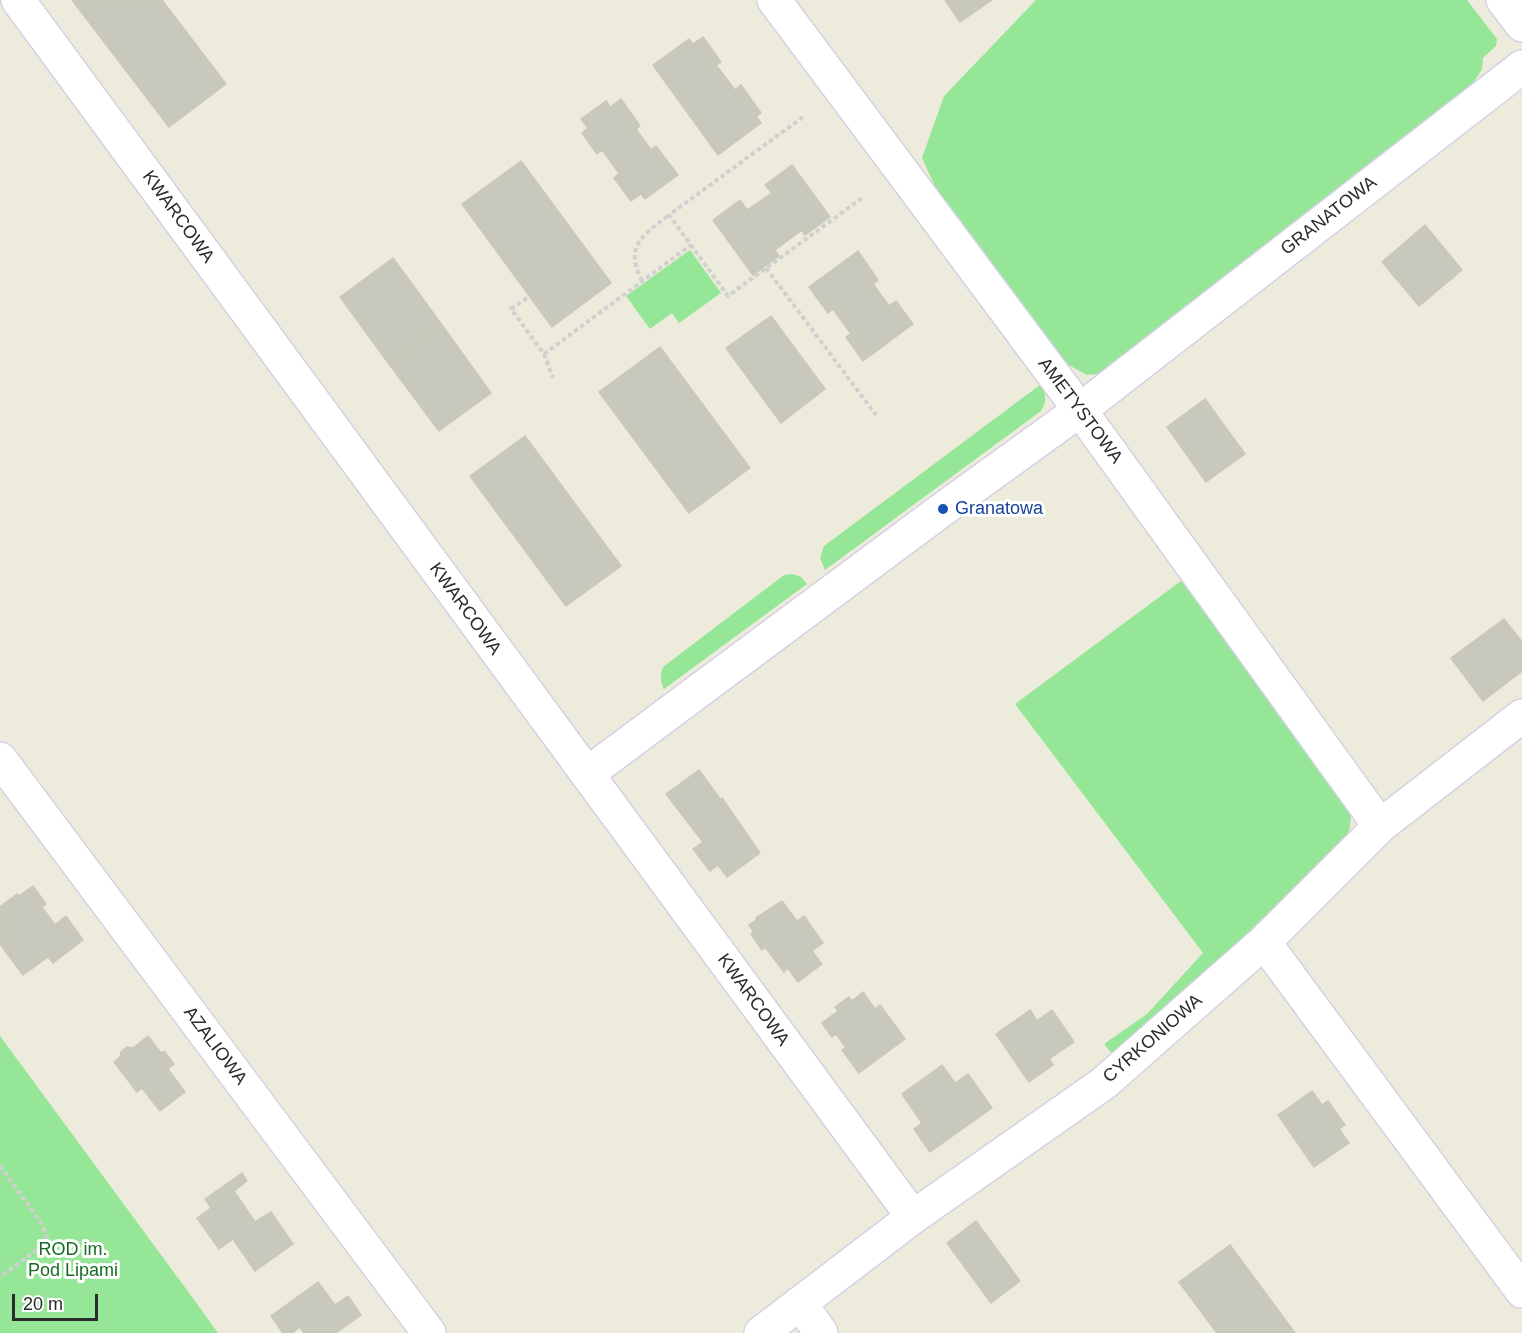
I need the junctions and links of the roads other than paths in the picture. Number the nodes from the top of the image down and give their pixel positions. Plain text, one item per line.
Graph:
1 (18, 0) edge
2 (774, 0) edge
3 (1503, 0) edge
4 (1522, 25) edge
5 (1522, 67) edge
6 (1080, 410) junction
7 (1522, 716) edge
8 (0, 759) edge
9 (587, 774) junction
10 (1380, 826) junction
11 (1264, 942) junction
12 (913, 1217) junction
13 (1522, 1291) edge
14 (800, 1303) junction
15 (429, 1333) edge
16 (761, 1333) edge
17 (821, 1333) edge

1 - 9 street, KWARCOWA
2 - 6 street, AMETYSTOWA
3 - 4 street
5 - 6 street, GRANATOWA
6 - 9 street, GRANATOWA
6 - 10 street, AMETYSTOWA
7 - 10 street, CYRKONIOWA
8 - 15 street, AZALIOWA
9 - 12 street, KWARCOWA
10 - 11 street, CYRKONIOWA
11 - 12 street, CYRKONIOWA
11 - 13 street
12 - 14 street, CYRKONIOWA
14 - 16 street, CYRKONIOWA
14 - 17 street

